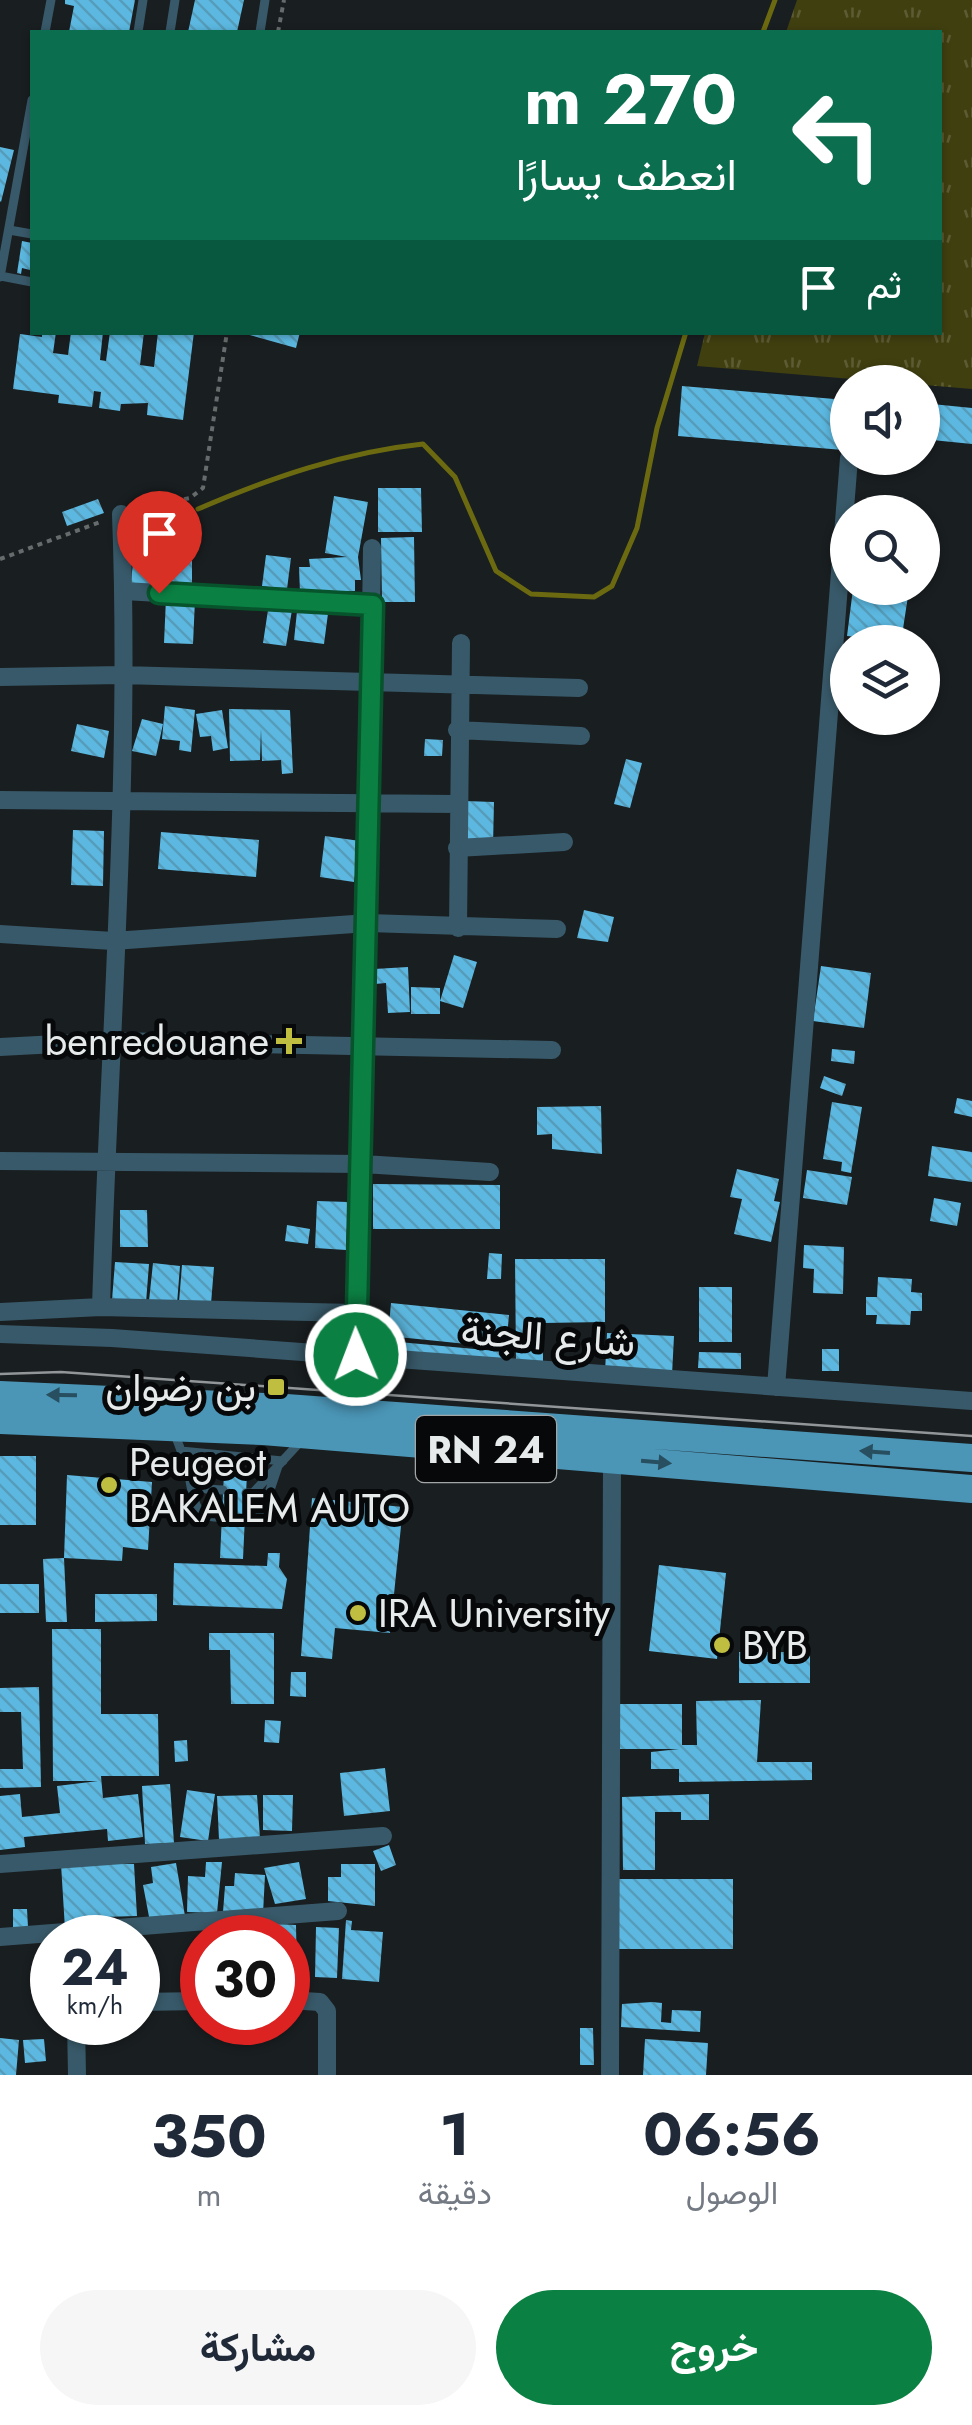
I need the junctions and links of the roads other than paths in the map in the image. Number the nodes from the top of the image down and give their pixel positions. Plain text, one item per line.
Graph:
1 (51, 0) edge
2 (144, 0) edge
3 (176, 0) edge
4 (265, 0) edge
5 (45, 30) edge
6 (138, 30) edge
7 (170, 30) edge
8 (260, 30) edge
9 (30, 111) edge
10 (9, 230) junction
11 (30, 234) edge
12 (0, 277) edge
13 (30, 282) edge
14 (848, 475) edge
15 (121, 514) road end
16 (372, 548) dead end
17 (124, 591) junction
18 (373, 605) junction
19 (461, 642) dead end
20 (122, 675) junction
21 (0, 677) edge
22 (368, 682) junction
23 (457, 686) junction
24 (579, 688) dead end
25 (456, 730) junction
26 (582, 736) dead end
27 (0, 800) edge
28 (371, 800) junction
29 (118, 802) junction
30 (456, 804) junction
31 (564, 842) dead end
32 (457, 848) junction
33 (368, 923) junction
34 (458, 928) junction
35 (557, 928) dead end
36 (0, 934) edge
37 (113, 941) junction
38 (113, 1042) junction
39 (0, 1046) edge
40 (364, 1049) junction
41 (552, 1050) dead end
42 (106, 1160) junction
43 (0, 1161) edge
44 (363, 1164) junction
45 (490, 1172) dead end
46 (101, 1307) junction
47 (0, 1312) edge
48 (354, 1313) junction
49 (0, 1334) edge
50 (356, 1355) junction
51 (776, 1386) junction
52 (0, 1395) edge
53 (972, 1400) edge
54 (0, 1420) edge
55 (307, 1434) junction
56 (176, 1438) junction
57 (612, 1458) junction
58 (972, 1458) edge
59 (281, 1464) junction
60 (188, 1469) junction
61 (972, 1489) edge
62 (223, 1490) dead end
63 (246, 1493) dead end
64 (383, 1836) dead end
65 (0, 1864) edge
66 (338, 1911) dead end
67 (0, 1937) edge
68 (310, 2001) edge
69 (76, 2045) edge
70 (77, 2075) edge
71 (327, 2075) edge
72 (610, 2075) edge

1 - 5 lane
2 - 6 lane
3 - 7 lane
4 - 8 lane
9 - 10 lane
10 - 11 lane
10 - 12 lane
12 - 13 lane
14 - 51 street
15 - 17 street
16 - 18 street
17 - 18 street
17 - 20 street
18 - 22 street
19 - 23 street
20 - 21 street
20 - 22 street
20 - 29 street
22 - 23 street
22 - 28 street
23 - 24 street
23 - 25 street
25 - 26 street
25 - 30 street
27 - 29 street
28 - 29 street
28 - 30 street
28 - 33 street
29 - 37 street
30 - 32 street
31 - 32 street
32 - 34 street
33 - 34 street
33 - 37 street
33 - 40 street
34 - 35 street
36 - 37 street
37 - 38 street
38 - 39 street
38 - 40 street
38 - 42 street
40 - 41 street
40 - 44 street
42 - 43 street
42 - 44 street
42 - 46 street
44 - 45 street
44 - 48 street
46 - 47 street
46 - 48 street
48 - 50 street
49 - 50 street, شارع الجنة
50 - 51 street, شارع الجنة
51 - 53 street, شارع الجنة
58 -> 52 main road, RN 24
54 - 56 main road, RN 24
55 - 56 main road, RN 24
55 - 57 main road, RN 24
55 - 59 lane
56 - 59 lane
56 - 60 lane
57 -> 61 main road, RN 24
57 - 72 street
59 - 60 lane
59 - 63 lane
60 - 62 lane
64 - 65 street
66 - 67 street
68 - 71 street
69 - 70 street

